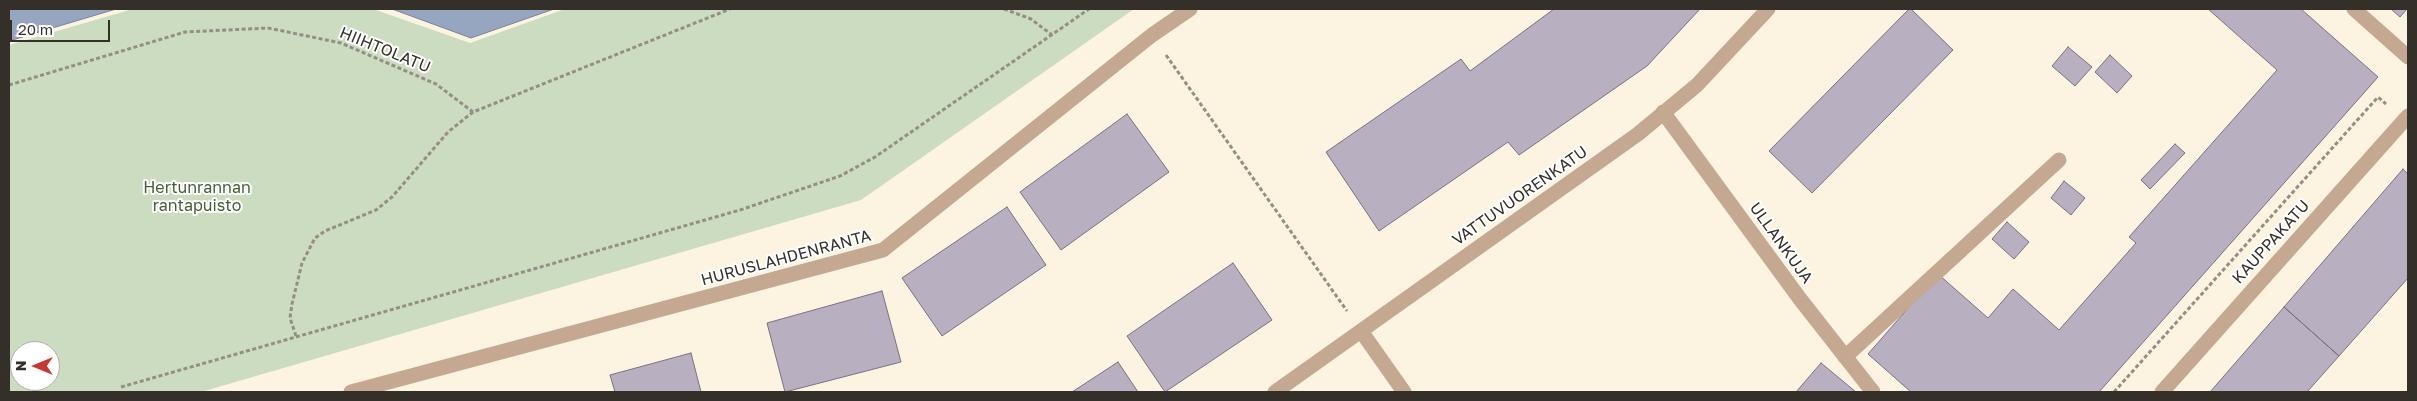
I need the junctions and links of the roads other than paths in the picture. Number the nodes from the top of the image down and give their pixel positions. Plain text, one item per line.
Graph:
1 (1190, 9) edge
2 (1768, 9) edge
3 (2354, 9) edge
4 (2408, 57) edge
5 (1663, 112) junction
6 (2406, 118) edge
7 (2059, 160) dead end
8 (1355, 335) junction
9 (1846, 357) junction
10 (351, 392) edge
11 (1275, 392) edge
12 (1404, 392) edge
13 (1873, 392) edge
14 (2162, 392) edge

1 - 10 street, HURUSLAHDENRANTA
2 - 5 street, VATTUVUORENKATU
3 - 4 street
5 - 8 street, VATTUVUORENKATU
5 - 9 street, ULLANKUJA
6 - 14 street, KAUPPAKATU
7 - 9 street
8 - 11 street, VATTUVUORENKATU
8 - 12 street
9 - 13 street, ULLANKUJA

